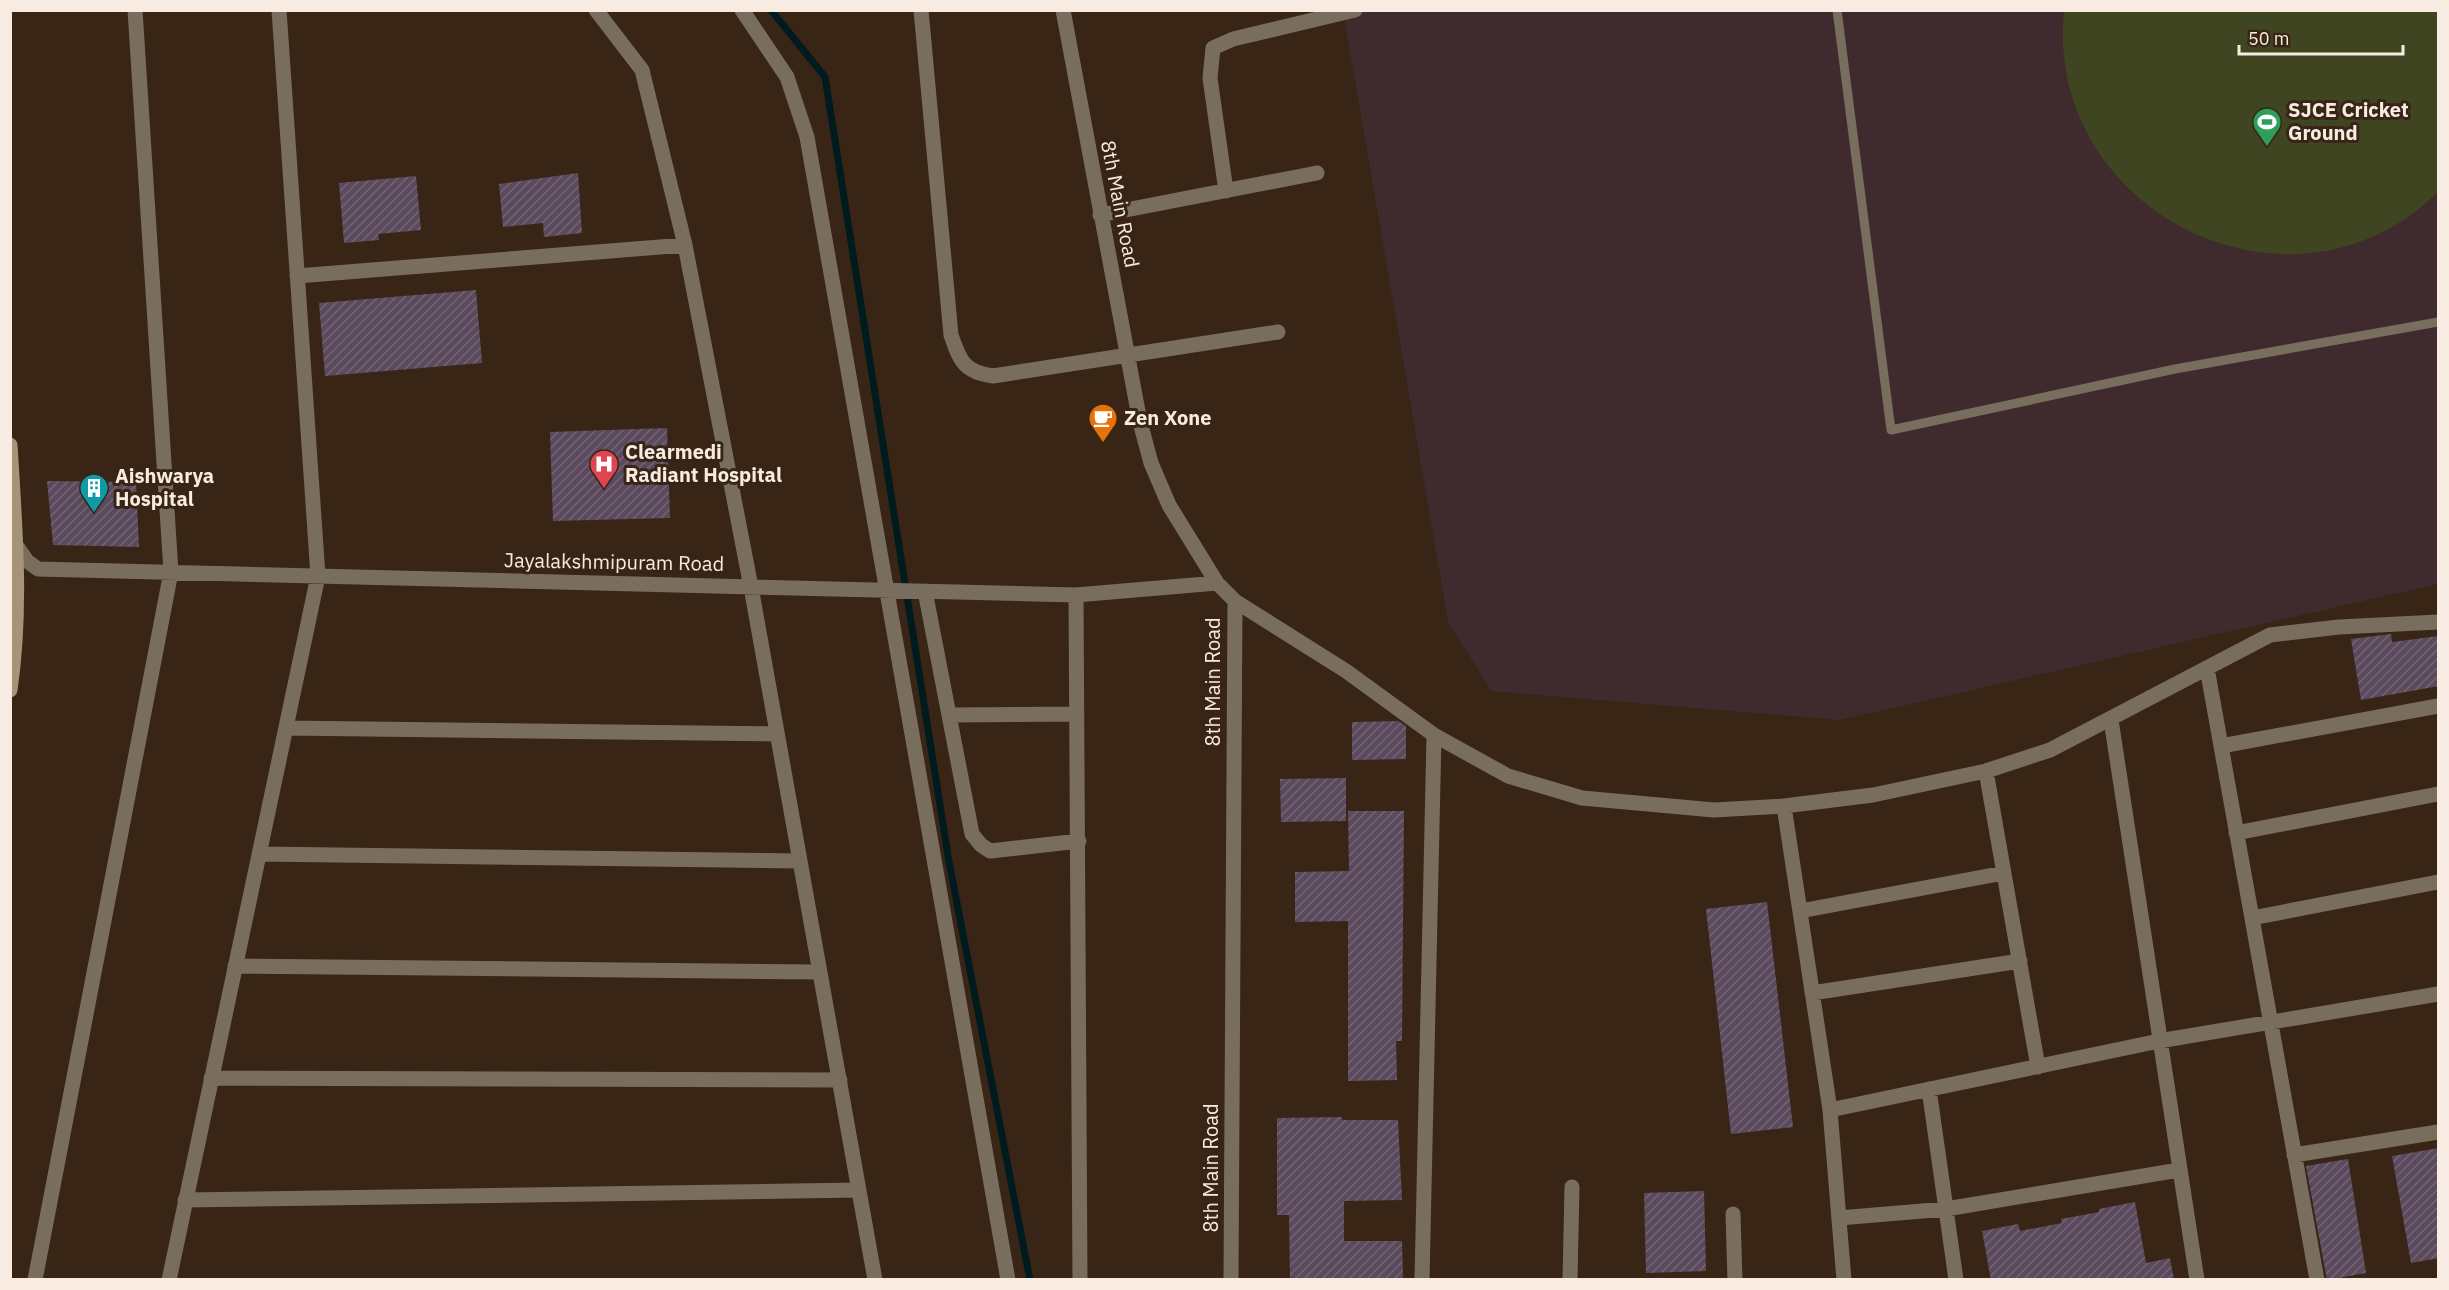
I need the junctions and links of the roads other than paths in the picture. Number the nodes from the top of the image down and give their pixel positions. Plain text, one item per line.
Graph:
1 (135, 10) edge
2 (279, 10) edge
3 (596, 10) edge
4 (742, 10) edge
5 (921, 10) edge
6 (1063, 10) edge
7 (1355, 10) edge
8 (1837, 10) edge
9 (1317, 173) dead end
10 (1226, 191) junction
11 (1100, 215) junction
12 (685, 245) junction
13 (297, 276) junction
14 (2439, 322) edge
15 (1278, 332) dead end
16 (1127, 354) junction
17 (10, 445) edge
18 (18, 548) junction
19 (171, 572) junction
20 (318, 576) junction
21 (1217, 583) junction
22 (751, 587) junction
23 (886, 590) junction
24 (925, 591) junction
25 (1076, 595) junction
26 (1235, 601) junction
27 (2439, 622) edge
28 (2207, 668) junction
29 (10, 690) edge
30 (2439, 706) edge
31 (1077, 714) junction
32 (950, 715) junction
33 (2111, 720) junction
34 (286, 728) junction
35 (777, 734) junction
36 (1434, 735) junction
37 (2221, 746) junction
38 (1986, 771) junction
39 (2439, 794) edge
40 (1784, 806) junction
41 (2236, 833) junction
42 (1079, 841) junction
43 (259, 854) junction
44 (800, 861) junction
45 (2004, 873) junction
46 (2439, 882) edge
47 (1800, 911) junction
48 (2252, 918) junction
49 (2020, 961) junction
50 (235, 966) junction
51 (820, 972) junction
52 (1812, 993) junction
53 (2439, 994) edge
54 (2271, 1023) junction
55 (2159, 1041) junction
56 (2038, 1067) junction
57 (211, 1078) junction
58 (840, 1080) junction
59 (1929, 1089) junction
60 (1830, 1110) junction
61 (2439, 1132) edge
62 (2294, 1155) junction
63 (2179, 1170) junction
64 (1572, 1187) dead end
65 (859, 1190) junction
66 (185, 1200) junction
67 (1946, 1209) junction
68 (1733, 1214) dead end
69 (1839, 1218) junction
70 (35, 1280) edge
71 (169, 1280) edge
72 (875, 1280) edge
73 (1008, 1280) edge
74 (1080, 1280) edge
75 (1231, 1280) edge
76 (1422, 1280) edge
77 (1570, 1280) edge
78 (1735, 1280) edge
79 (1844, 1280) edge
80 (1956, 1280) edge
81 (2197, 1280) edge
82 (2317, 1280) edge

1 - 19 street
2 - 13 street
3 - 12 street
4 - 23 street
5 - 16 street
6 - 11 street, 8th Main Road
7 - 10 street
8 - 14 lane
9 - 10 street
10 - 11 street
11 - 16 street, 8th Main Road
12 - 13 street
12 - 22 street
13 - 20 street
15 - 16 street
16 - 21 street, 8th Main Road
17 - 18 street
18 - 19 street, Jayalakshmipuram Road
18 - 29 street
19 - 20 street, Jayalakshmipuram Road
19 - 70 street
20 - 22 street, Jayalakshmipuram Road
20 - 34 street
21 - 25 street, Jayalakshmipuram Road
21 - 26 street, 8th Main Road
22 - 23 street, Jayalakshmipuram Road
22 - 35 street
23 - 24 street, Jayalakshmipuram Road
23 - 73 street
24 - 25 street, Jayalakshmipuram Road
24 - 32 street
25 - 31 street
26 - 36 street
26 - 75 street, 8th Main Road
27 - 28 street
28 - 33 street
28 - 37 street
30 - 37 street
31 - 32 street
31 - 42 street
32 - 42 street
33 - 38 street
33 - 55 street
34 - 35 street
34 - 43 street
35 - 44 street
36 - 40 street
36 - 76 street
37 - 41 street
38 - 40 street
38 - 45 street
39 - 41 street
40 - 47 street
41 - 48 street
42 - 74 street
43 - 44 street
43 - 50 street
44 - 51 street
45 - 47 street
45 - 49 street
46 - 48 street
47 - 52 street
48 - 54 street
49 - 52 street
49 - 56 street
50 - 51 street
50 - 57 street
51 - 58 street
52 - 60 street
53 - 54 street
54 - 55 street
54 - 62 street
55 - 56 street
55 - 63 street
56 - 59 street
57 - 58 street
57 - 66 street
58 - 65 street
59 - 60 street
59 - 67 street
60 - 69 street
61 - 62 street
62 - 82 street
63 - 67 street
63 - 81 street
64 - 77 street
65 - 66 street
65 - 72 street
66 - 71 street
67 - 69 street
67 - 80 street
68 - 78 street
69 - 79 street

